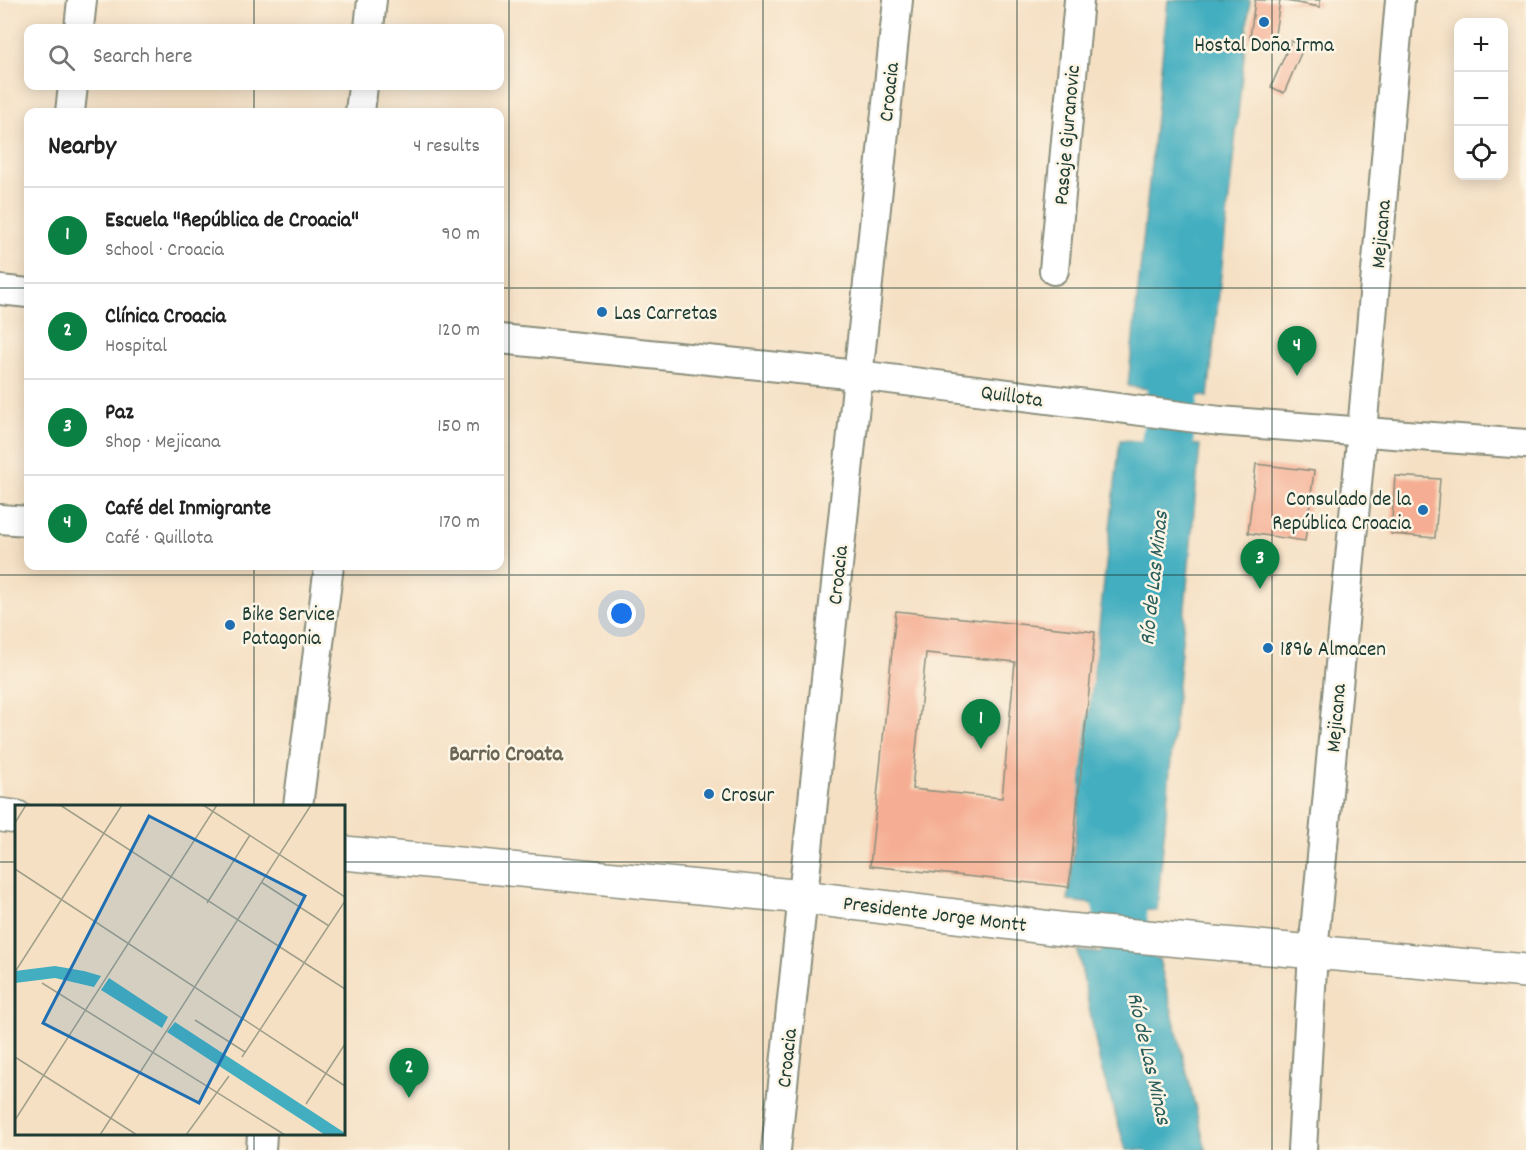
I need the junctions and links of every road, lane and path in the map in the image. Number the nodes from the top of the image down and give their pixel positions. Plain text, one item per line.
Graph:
1 (82, 0) edge
2 (372, 0) edge
3 (898, 0) edge
4 (1079, 0) edge
5 (1400, 0) edge
6 (79, 24) edge
7 (369, 24) edge
8 (73, 90) edge
9 (363, 90) edge
10 (70, 108) edge
11 (360, 108) edge
12 (1054, 270) dead end
13 (0, 290) edge
14 (24, 293) edge
15 (504, 339) edge
16 (858, 375) junction
17 (1362, 431) junction
18 (1526, 444) edge
19 (0, 519) edge
20 (24, 521) edge
21 (329, 570) edge
22 (298, 805) edge
23 (0, 815) edge
24 (15, 817) edge
25 (345, 853) edge
26 (803, 897) junction
27 (1313, 952) junction
28 (1526, 971) edge
29 (262, 1135) edge
30 (261, 1150) edge
31 (776, 1150) edge
32 (1302, 1150) edge

1 - 6 street
2 - 7 street
3 - 16 street, Croacia
4 - 12 street, Pasaje Gjuranovic
5 - 17 street, Mejicana
8 - 10 street
9 - 11 street
13 - 14 street
15 - 16 street, Quillota
16 - 17 street, Quillota
16 - 26 street, Croacia
17 - 18 street, Quillota
17 - 27 street, Mejicana
19 - 20 street
21 - 22 street
23 - 24 main road
25 - 26 main road, Presidente Jorge Montt
26 - 27 main road, Presidente Jorge Montt
26 - 31 street, Croacia
27 - 28 main road, Presidente Jorge Montt
27 - 32 street, Mejicana
29 - 30 street

